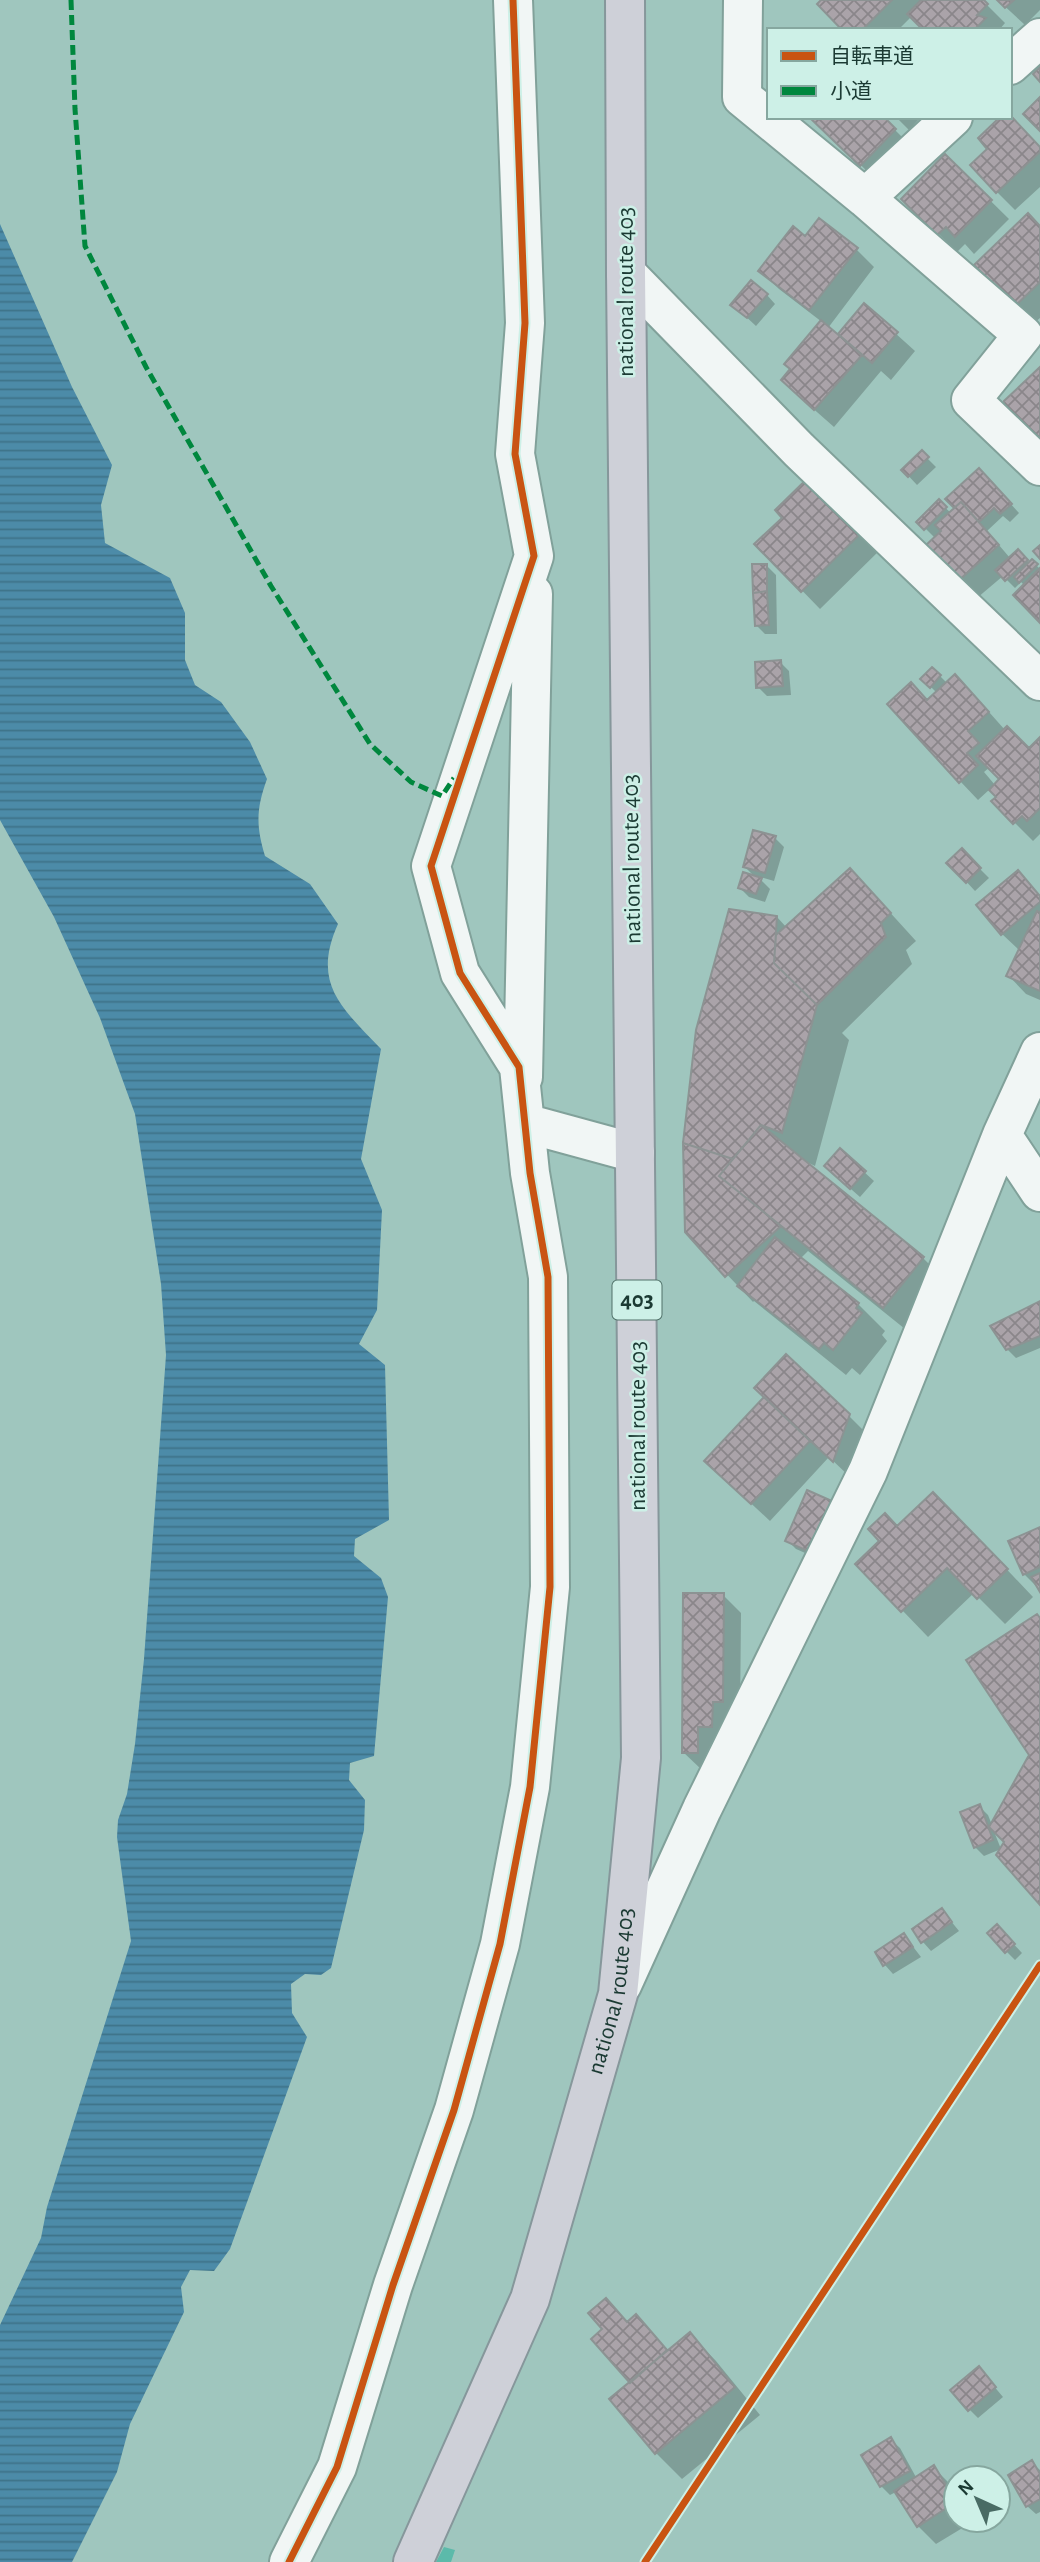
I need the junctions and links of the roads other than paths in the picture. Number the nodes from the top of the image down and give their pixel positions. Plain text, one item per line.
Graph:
1 (513, 0) edge
2 (625, 0) edge
3 (745, 2) edge
4 (1040, 38) edge
5 (1012, 63) edge
6 (767, 118) edge
7 (769, 119) edge
8 (951, 119) edge
9 (865, 198) junction
10 (625, 274) junction
11 (1031, 327) edge
12 (1040, 466) edge
13 (534, 556) junction
14 (1040, 681) edge
15 (1040, 1052) edge
16 (524, 1113) junction
17 (1002, 1135) junction
18 (635, 1153) junction
19 (1040, 1192) edge
20 (618, 1994) junction
21 (289, 2562) edge
22 (413, 2562) edge

1 - 13 street
2 - 10 highway, national route 403 / 403
3 - 6 street
4 - 5 street
7 - 9 street
8 - 9 street
9 - 11 street
10 - 14 street
10 - 18 highway, national route 403 / 403
11 - 12 street
13 - 16 street
13 - 16 street
15 - 17 street
16 - 18 street
16 - 21 street
17 - 19 street
17 - 20 street
18 - 20 highway, national route 403 / 403
20 - 22 highway, national route 403 / 403

